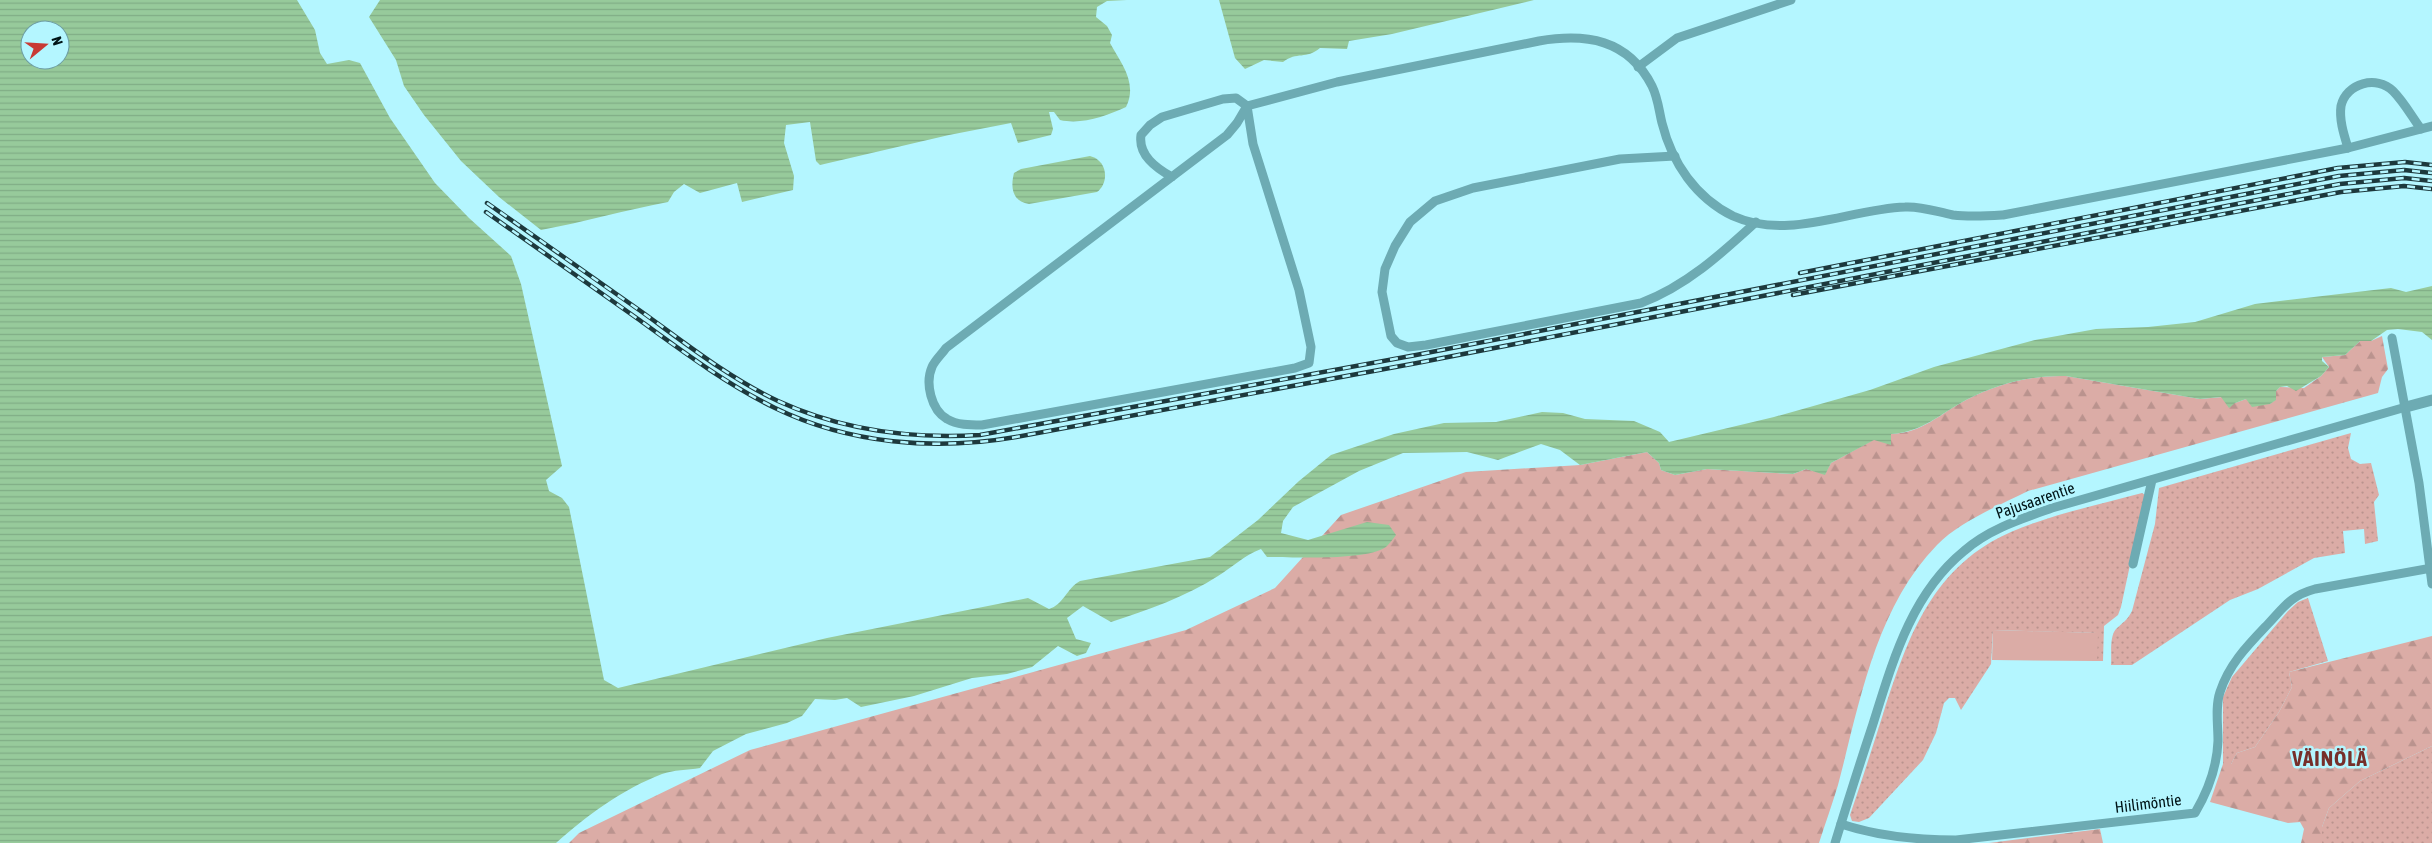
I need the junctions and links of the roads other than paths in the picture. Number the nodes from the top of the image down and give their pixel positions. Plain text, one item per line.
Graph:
1 (1791, 0) edge
2 (1638, 68) junction
3 (1248, 106) junction
4 (2432, 126) edge
5 (2421, 129) junction
6 (2348, 148) junction
7 (1675, 156) junction
8 (1172, 177) junction
9 (1756, 222) junction
10 (2392, 338) dead end
11 (2432, 400) edge
12 (2406, 407) junction
13 (2152, 480) junction
14 (2133, 564) dead end
15 (2431, 568) edge
16 (2432, 584) edge
17 (1840, 824) junction
18 (1835, 843) edge

1 - 2 street
2 - 3 street
2 - 7 street
3 - 8 street
3 - 8 street
3 - 8 street
4 - 5 street
5 - 6 street
5 - 6 street
6 - 9 street
7 - 9 street
7 - 9 street
10 - 12 street
11 - 12 street, Pajusaarentie
12 - 13 street, Pajusaarentie
12 - 15 street
13 - 14 street
13 - 17 street, Pajusaarentie
15 - 16 street
15 - 17 street, Hiilimöntie
17 - 18 street, Pajusaarentie

